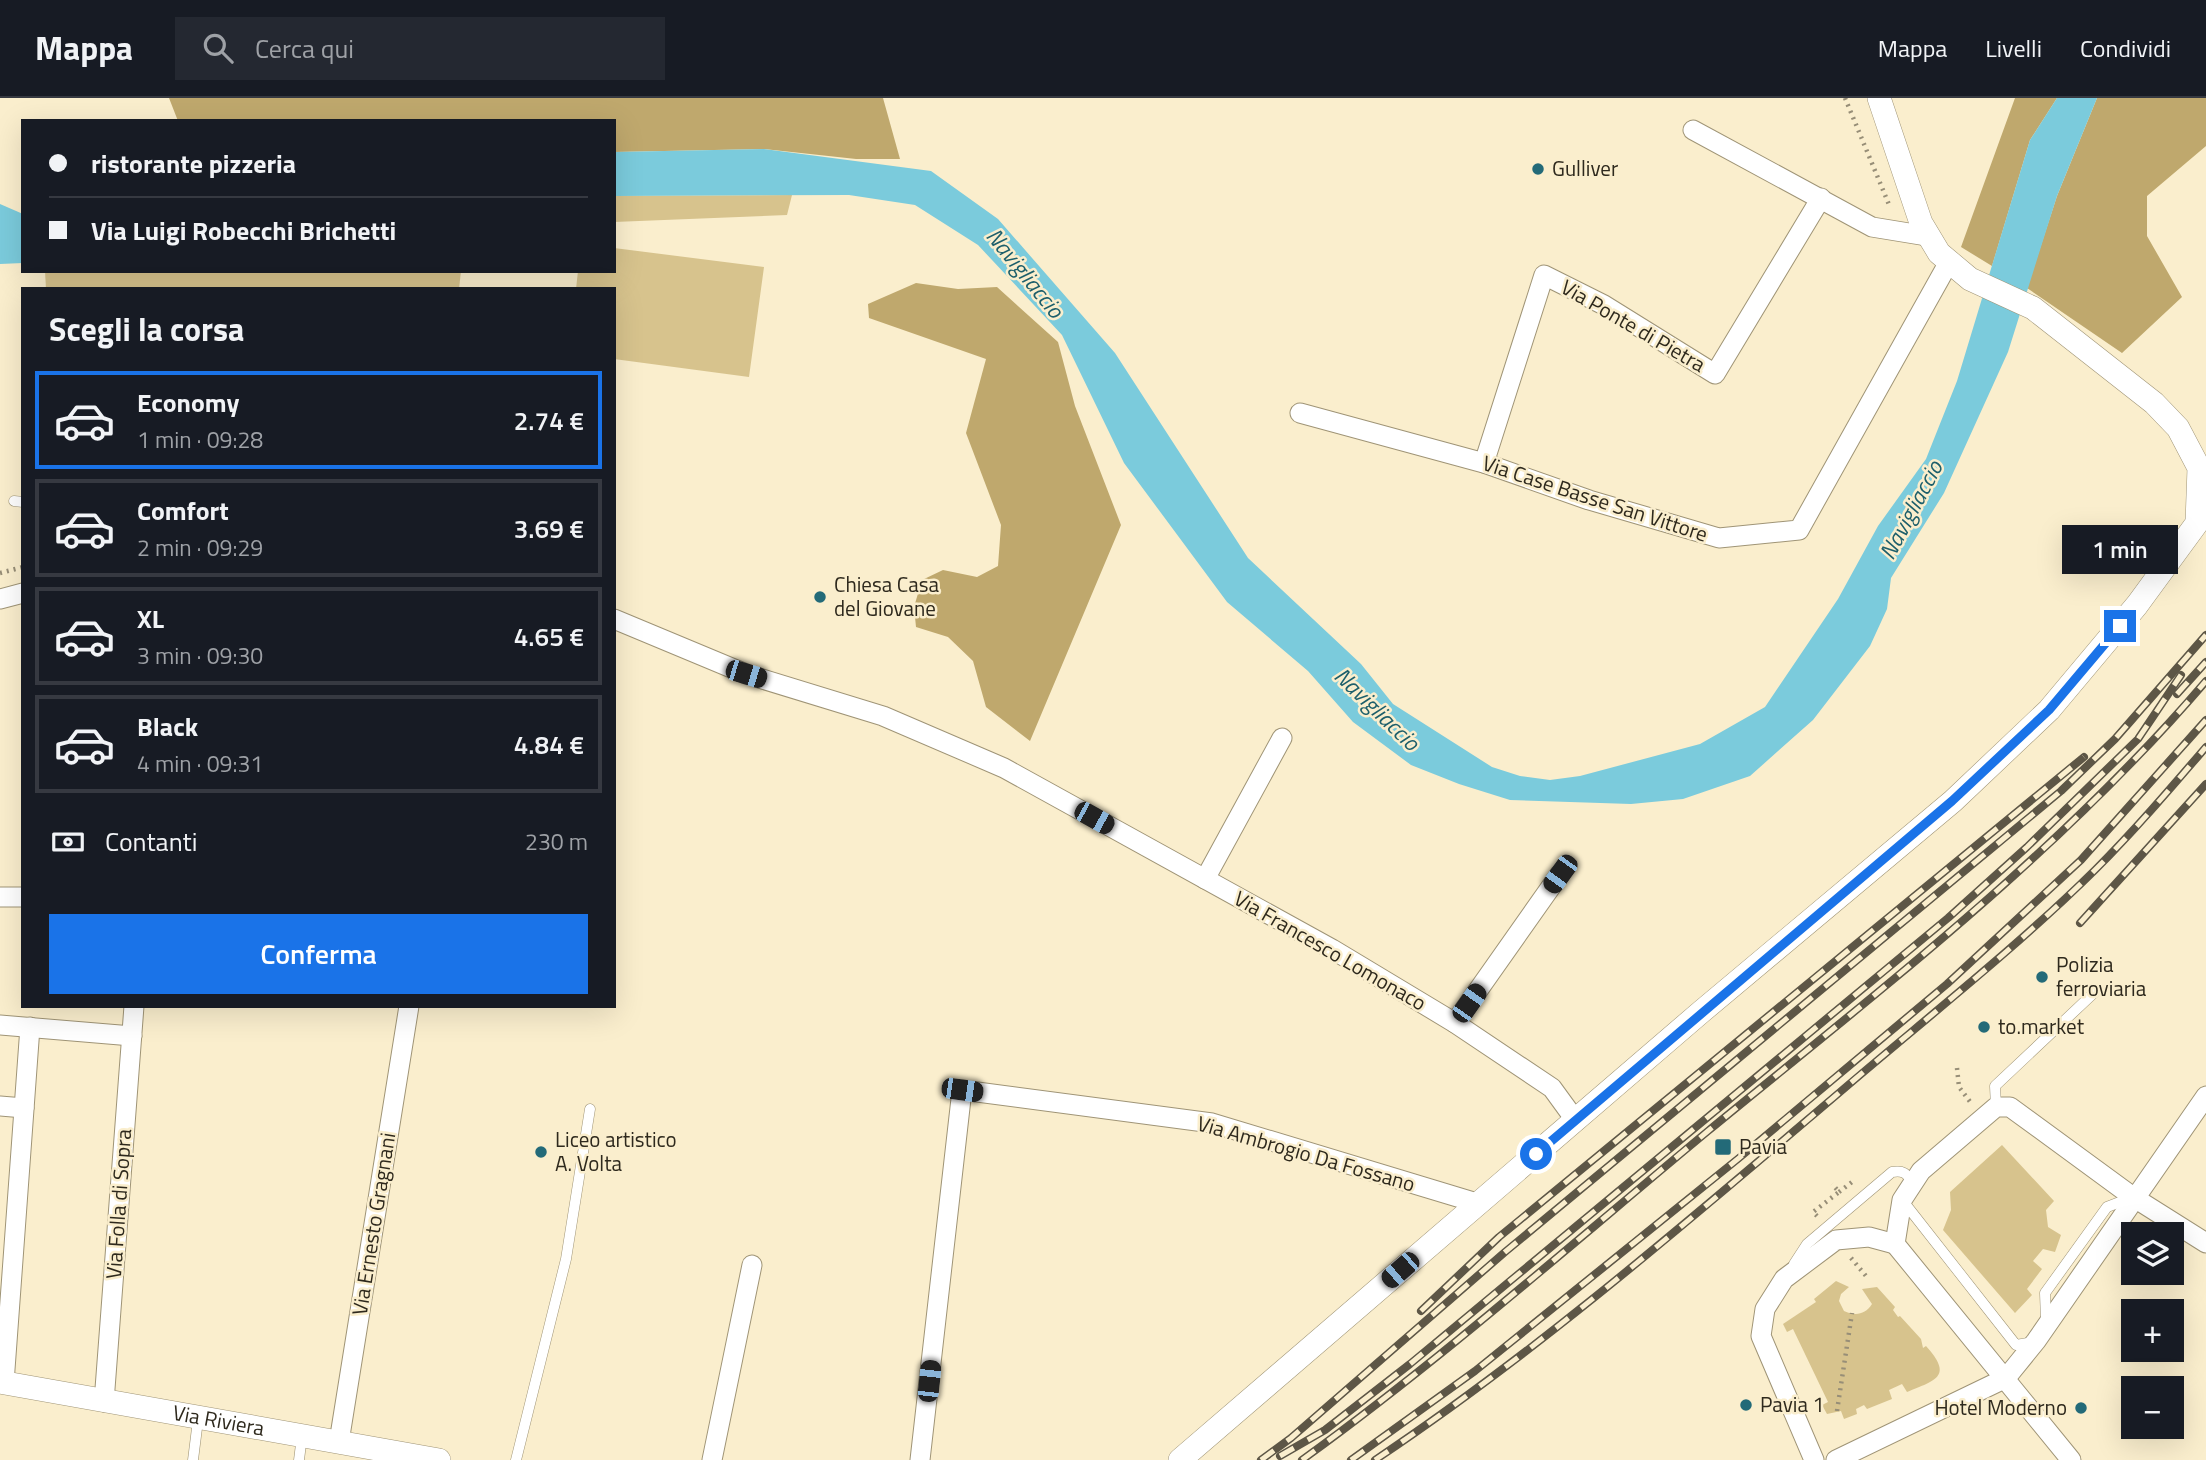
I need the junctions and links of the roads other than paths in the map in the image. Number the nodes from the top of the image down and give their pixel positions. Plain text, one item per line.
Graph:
1 (1879, 98) edge
2 (1693, 130) dead end
3 (1821, 198) junction
4 (1927, 236) junction
5 (1949, 262) junction
6 (1300, 413) dead end
7 (1484, 463) junction
8 (21, 594) edge
9 (0, 599) edge
10 (616, 620) edge
11 (1282, 738) dead end
12 (1560, 874) dead end
13 (1205, 879) junction
14 (0, 897) edge
15 (21, 897) edge
16 (2098, 989) dead end
17 (134, 1008) edge
18 (409, 1008) edge
19 (1455, 1023) junction
20 (0, 1024) edge
21 (30, 1027) junction
22 (132, 1036) junction
23 (2204, 1102) edge
24 (0, 1106) edge
25 (24, 1108) junction
26 (590, 1109) dead end
27 (1989, 1112) junction
28 (1576, 1121) junction
29 (1907, 1192) junction
30 (2133, 1197) junction
31 (1477, 1203) junction
32 (2206, 1243) edge
33 (1895, 1244) junction
34 (752, 1265) dead end
35 (1784, 1279) junction
36 (2041, 1334) junction
37 (2006, 1378) junction
38 (2, 1383) edge
39 (104, 1402) junction
40 (198, 1420) junction
41 (302, 1436) junction
42 (339, 1442) junction
43 (193, 1460) edge
44 (299, 1460) edge
45 (439, 1460) edge
46 (516, 1460) edge
47 (712, 1460) edge
48 (920, 1460) edge
49 (1180, 1460) edge
50 (1814, 1460) edge
51 (1836, 1460) edge
52 (2071, 1460) edge

1 - 4 street
2 - 3 street
3 - 4 street
3 - 7 street, Via Ponte di Pietra
4 - 5 street
5 - 7 street, Via Case Basse San Vittore
5 - 28 street
6 - 7 street, Via Case Basse San Vittore
8 - 9 street
10 - 13 street, Via Francesco Lomonaco
11 - 13 street
12 - 19 street
13 - 19 street, Via Francesco Lomonaco
14 - 15 street
16 - 27 lane
17 - 22 street, Via Folla di Sopra
18 - 42 street, Via Ernesto Gragnani
19 - 28 street, Via Francesco Lomonaco
20 - 21 street
21 - 22 street
21 - 25 street
22 - 39 street, Via Folla di Sopra
23 - 30 street
24 - 25 street
25 - 38 street
26 - 46 lane
27 - 29 street
27 - 30 street
28 - 31 street
29 - 33 street
29 - 35 lane
29 - 36 lane
30 - 32 street
30 - 36 street
31 - 48 street, Via Ambrogio Da Fossano
31 - 49 street
33 - 35 street
33 - 37 street
34 - 47 street
35 - 50 street
36 - 37 street
37 - 51 street
37 - 52 street
38 - 39 street, Via Riviera
39 - 40 street, Via Riviera
40 - 41 street, Via Riviera
40 - 43 lane
41 - 42 street, Via Riviera
41 - 44 lane
42 - 45 street, Via Riviera

